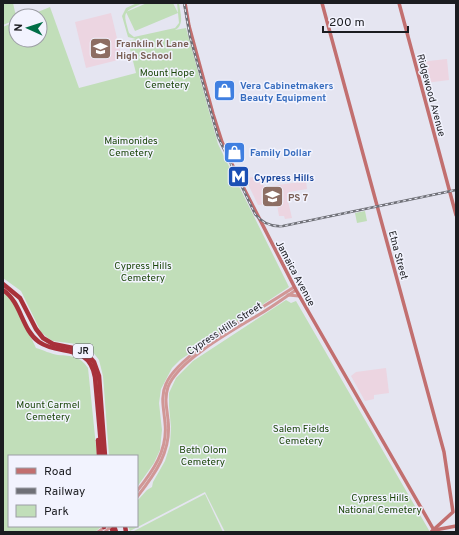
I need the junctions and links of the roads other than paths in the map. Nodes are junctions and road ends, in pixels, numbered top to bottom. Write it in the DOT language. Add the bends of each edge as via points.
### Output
graph roads {
  1 [pos="186,3"];
  2 [pos="322,3"];
  3 [pos="399,3"];
  4 [pos="456,215"];
  5 [pos="3,284"];
  6 [pos="295,289"];
  7 [pos="3,290"];
  8 [pos="288,295"];
  9 [pos="299,296"];
  10 [pos="98,414"];
  11 [pos="99,455"];
  12 [pos="102,455"];
  13 [pos="105,455"];
  14 [pos="138,490"];
  15 [pos="138,496"];
  16 [pos="456,526"];
  17 [pos="107,529"];
  18 [pos="433,531"];
  19 [pos="98,532"];
  1 -- 6 [label="main road, Jamaica Avenue" via="194,44 222,142"];
  2 -- 18 [label="main road, Etna Street" via="444,452 453,512"];
  3 -- 4 [label="main road, Ridgewood Avenue"];
  5 -- 13 [label="highway, JR" via="20,298 36,330 43,338 54,344 78,349 94,362 99,376"];
  6 -- 8 [label="street, Cypress Hills Street"];
  6 -- 9 [label="main road, Jamaica Avenue"];
  6 -- 14 [label="street, Cypress Hills Street" via="188,357 169,377 162,404 165,436 163,448 155,466"];
  7 -- 10 [label="highway, JR" via="16,301 37,340 52,348 78,353 89,362 94,373"];
  8 -- 9 [label="street"];
  8 -- 15 [label="street, Cypress Hills Street" via="190,359 173,376 168,386 165,404 169,433 166,450 158,467"];
  9 -- 18 [label="main road, Jamaica Avenue"];
  10 -- 11 [label="highway"];
  10 -- 12 [label="highway, JR"];
  16 -- 18 [label="main road"];
  17 -- 19 [label="street"];
}
